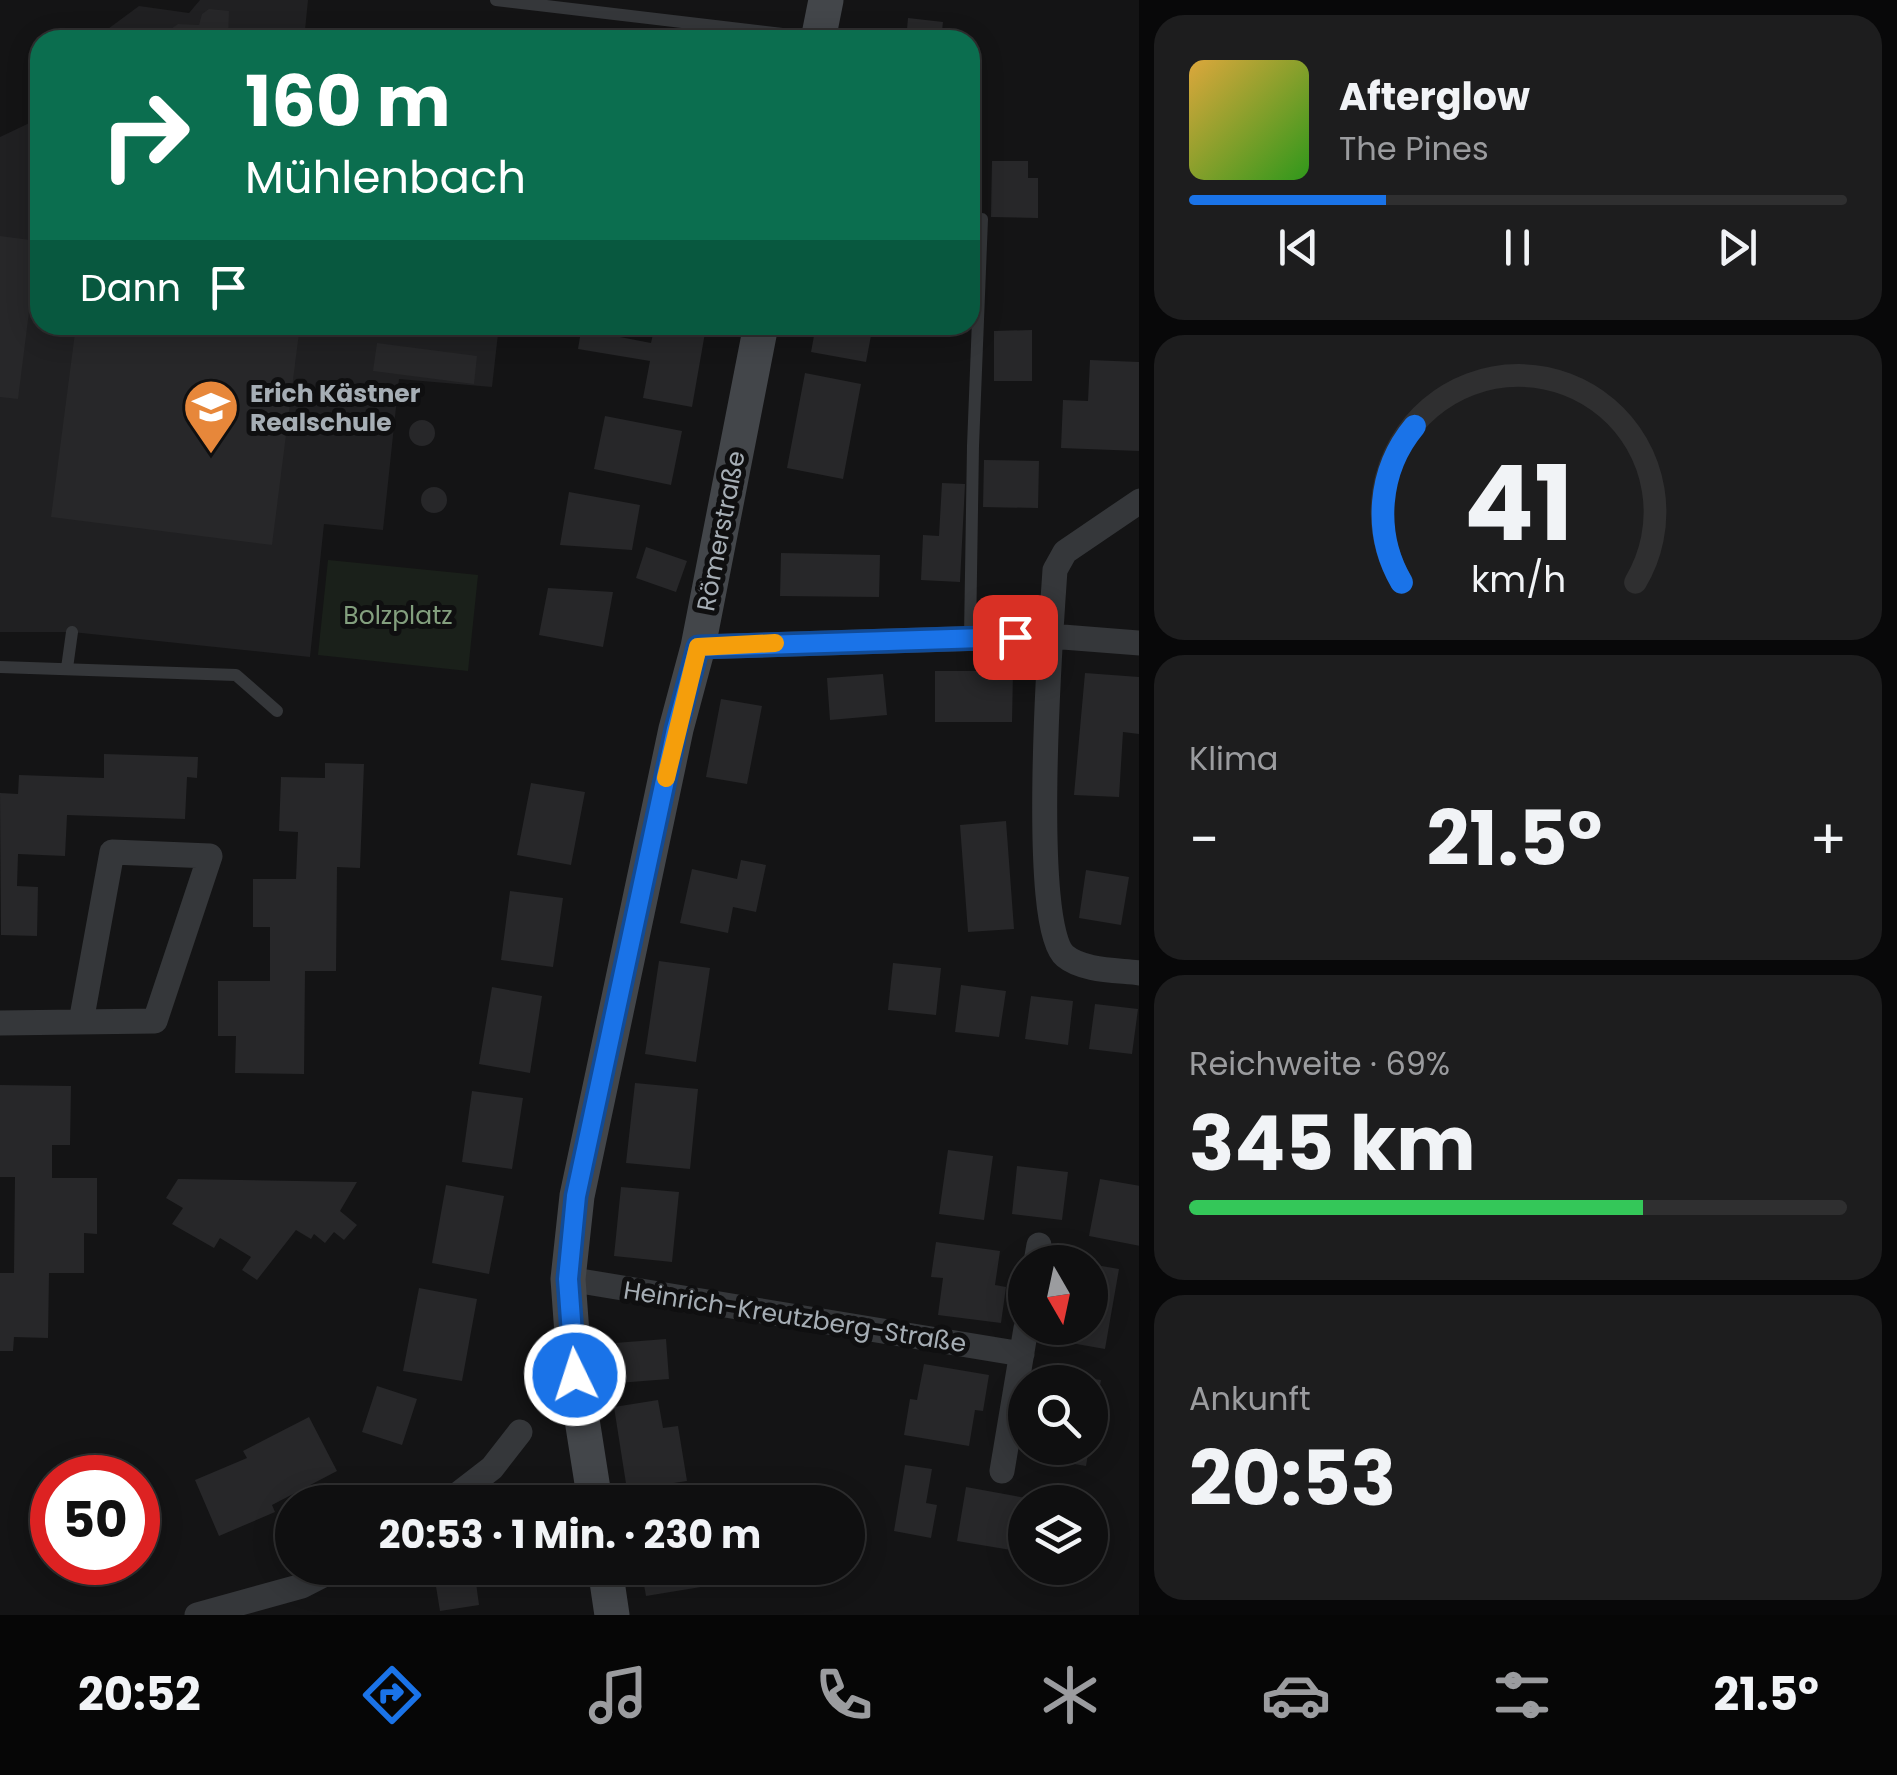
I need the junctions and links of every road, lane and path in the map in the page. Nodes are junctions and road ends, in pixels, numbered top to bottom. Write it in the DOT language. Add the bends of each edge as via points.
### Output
graph roads {
  1 [pos="496,0"];
  2 [pos="826,0"];
  3 [pos="744,30"];
  4 [pos="821,30"];
  5 [pos="982,219"];
  6 [pos="980,264"];
  7 [pos="759,335"];
  8 [pos="977,335"];
  9 [pos="1139,502"];
  10 [pos="72,632"];
  11 [pos="1050,636"];
  12 [pos="970,638"];
  13 [pos="1139,643"];
  14 [pos="698,647"];
  15 [pos="0,667"];
  16 [pos="67,668"];
  17 [pos="277,711"];
  18 [pos="1139,973"];
  19 [pos="82,1022"];
  20 [pos="0,1023"];
  21 [pos="568,1279"];
  22 [pos="1023,1345"];
  23 [pos="1022,1354"];
  24 [pos="520,1432"];
  25 [pos="1002,1471"];
  26 [pos="470,1485"];
  27 [pos="591,1485"];
  28 [pos="304,1585"];
  29 [pos="607,1585"];
  30 [pos="198,1615"];
  31 [pos="612,1615"];
  1 -- 3 [label="lane"];
  2 -- 4 [label="main road"];
  5 -- 6 [label="lane"];
  7 -- 14 [label="main road, Römerstraße"];
  8 -- 12 [label="lane"];
  9 -- 11 [label="street" via="1065,552 1054,570"];
  10 -- 16 [label="lane"];
  11 -- 12 [label="street"];
  11 -- 13 [label="street"];
  11 -- 18 [label="street" via="1044,866 1055,942 1066,957 1087,966"];
  12 -- 14 [label="street"];
  14 -- 21 [label="main road, Römerstraße" via="576,1196"];
  15 -- 16 [label="lane"];
  16 -- 17 [label="lane" via="236,675"];
  19 -- 19 [label="street" via="155,1022 210,856 112,852"];
  19 -- 20 [label="street"];
  21 -- 23 [label="street, Heinrich-Kreutzberg-Straße"];
  21 -- 27 [label="main road, Römerstraße"];
  22 -- 23 [label="street"];
  23 -- 25 [label="street"];
  24 -- 26 [label="street"];
  28 -- 30 [label="street"];
  29 -- 31 [label="main road"];
}
